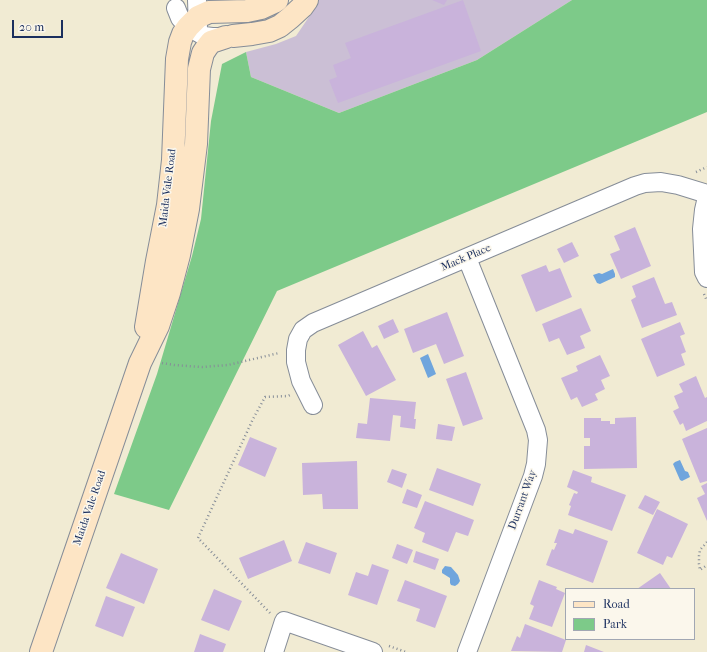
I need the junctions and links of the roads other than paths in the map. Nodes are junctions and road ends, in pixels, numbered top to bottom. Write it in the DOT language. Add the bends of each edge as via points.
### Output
graph roads {
  1 [pos="277,0"];
  2 [pos="307,0"];
  3 [pos="176,4"];
  4 [pos="197,16"];
  5 [pos="229,37"];
  6 [pos="177,53"];
  7 [pos="199,69"];
  8 [pos="707,195"];
  9 [pos="467,258"];
  10 [pos="707,278"];
  11 [pos="140,364"];
  12 [pos="314,405"];
  13 [pos="41,652"];
  14 [pos="274,652"];
  15 [pos="373,652"];
  16 [pos="467,652"];
  1 -- 4 [label="main road" via="261,8 247,11 209,12"];
  2 -- 5 [label="main road, Maida Vale Road" via="280,26 269,31"];
  3 -- 4 [label="street" via="180,18"];
  3 -- 6 [label="street"];
  4 -- 5 [label="street" via="212,37"];
  4 -- 6 [label="main road, Maida Vale Road" via="183,34"];
  4 -- 7 [label="street, Maida Vale Road"];
  5 -- 7 [label="main road, Maida Vale Road" via="211,42 203,53"];
  6 -- 11 [label="main road, Maida Vale Road" via="173,160 168,205"];
  7 -- 11 [label="main road, Maida Vale Road" via="196,144 179,256 158,326"];
  8 -- 9 [label="street, Mack Place" via="678,185 645,183"];
  8 -- 10 [label="street" via="702,229 704,272"];
  9 -- 12 [label="street, Mack Place" via="313,323 303,330 298,339 296,362 301,381"];
  9 -- 16 [label="street, Durrant Way" via="538,440 533,476"];
  11 -- 13 [label="main road, Maida Vale Road"];
  14 -- 15 [label="street" via="284,621"];
}
